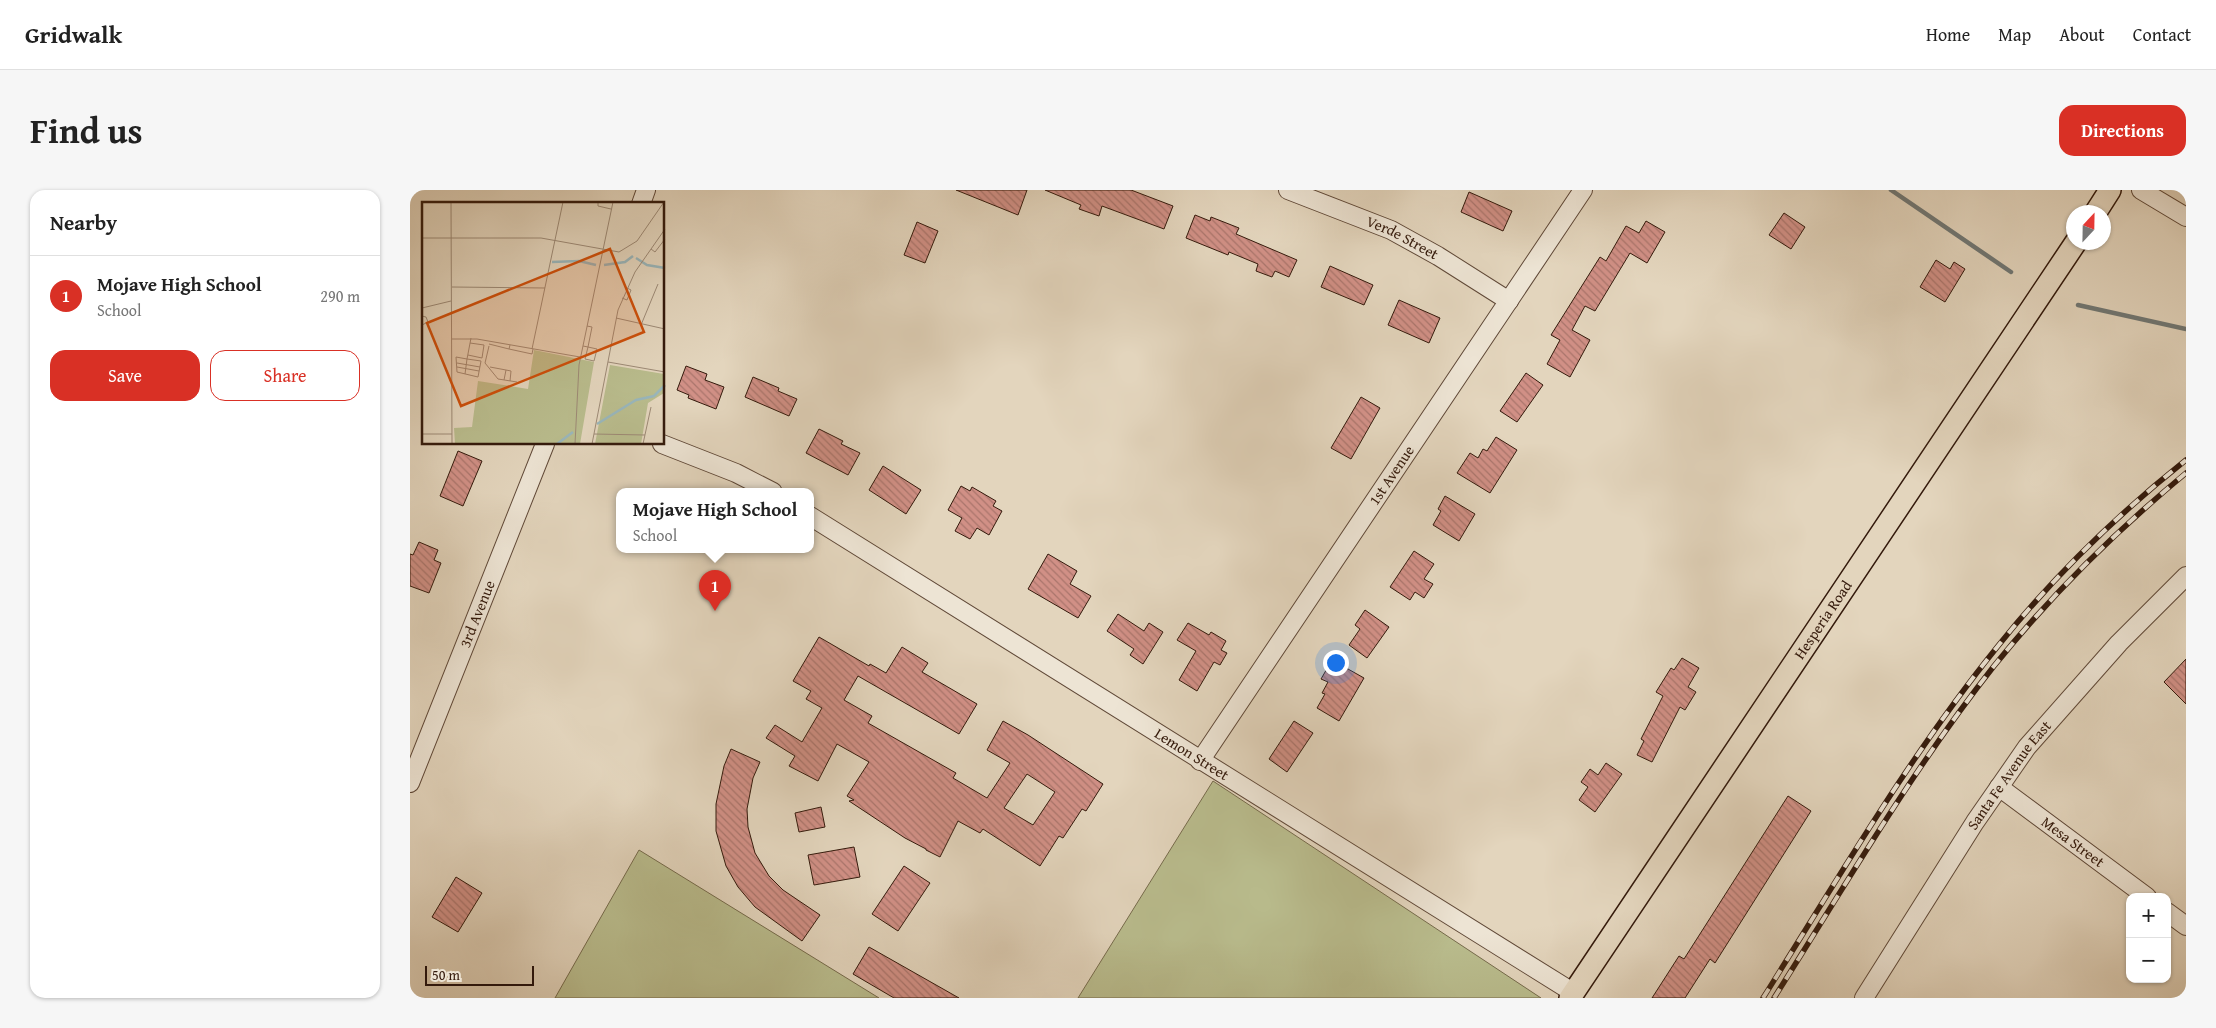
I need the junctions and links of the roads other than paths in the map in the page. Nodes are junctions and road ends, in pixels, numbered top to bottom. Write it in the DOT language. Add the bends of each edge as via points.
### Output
graph roads {
  1 [pos="646,190"];
  2 [pos="1288,190"];
  3 [pos="1583,190"];
  4 [pos="2110,190"];
  5 [pos="2141,190"];
  6 [pos="641,202"];
  7 [pos="2100,205"];
  8 [pos="2186,217"];
  9 [pos="2071,250"];
  10 [pos="1509,301"];
  11 [pos="545,445"];
  12 [pos="665,445"];
  13 [pos="765,488"];
  14 [pos="814,519"];
  15 [pos="2186,576"];
  16 [pos="1200,761"];
  17 [pos="410,783"];
  18 [pos="1999,787"];
  19 [pos="2142,893"];
  20 [pos="2171,915"];
  21 [pos="2186,926"];
  22 [pos="1572,995"];
  23 [pos="1864,998"];
  1 -- 6 [label="street"];
  2 -- 10 [label="street, Verde Street" via="1390,230"];
  3 -- 10 [label="street, 1st Avenue"];
  4 -- 7 [label="main road"];
  5 -- 8 [label="street"];
  9 -- 22 [label="main road, Hesperia Road"];
  10 -- 16 [label="street, 1st Avenue"];
  11 -- 17 [label="street, 3rd Avenue"];
  12 -- 13 [label="street"];
  14 -- 16 [label="street, Lemon Street"];
  15 -- 18 [label="street, Santa Fe Avenue East" via="2064,702"];
  16 -- 22 [label="street, Lemon Street"];
  18 -- 19 [label="street, Mesa Street"];
  18 -- 23 [label="street, Santa Fe Avenue East"];
  20 -- 21 [label="street"];
}
